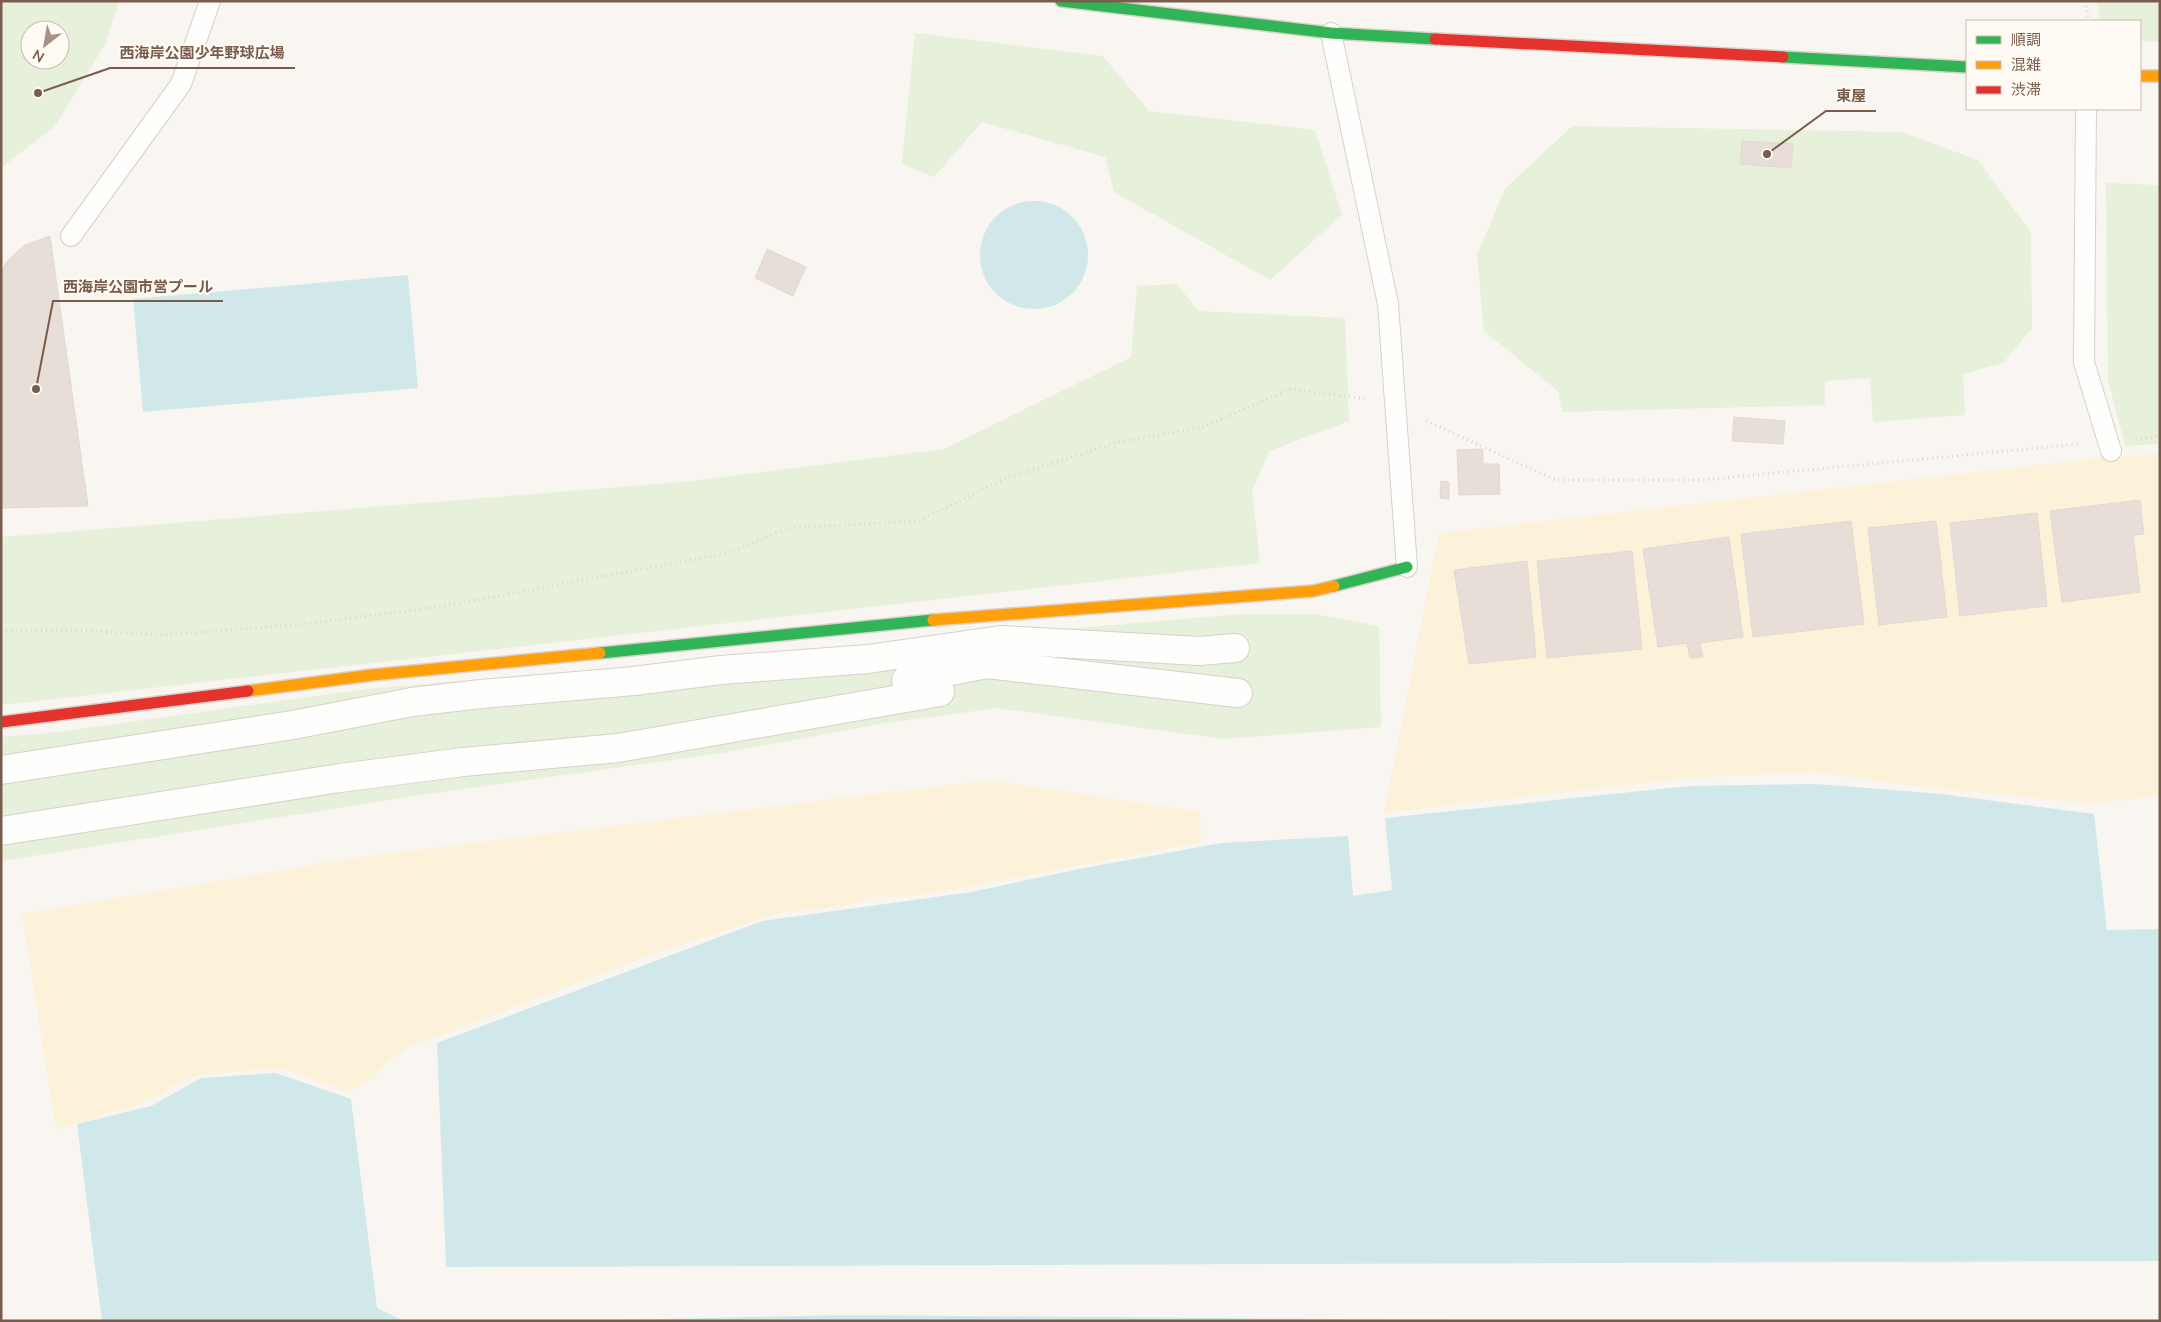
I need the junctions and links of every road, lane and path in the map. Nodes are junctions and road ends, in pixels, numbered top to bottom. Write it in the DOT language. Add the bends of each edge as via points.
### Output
graph roads {
  1 [pos="210,1"];
  2 [pos="1061,1"];
  3 [pos="2085,1"];
  4 [pos="2089,20"];
  5 [pos="1331,33"];
  6 [pos="1966,67"];
  7 [pos="2141,76"];
  8 [pos="2160,76"];
  9 [pos="2086,110"];
  10 [pos="71,236"];
  11 [pos="1373,400"];
  12 [pos="1417,417"];
  13 [pos="2160,436"];
  14 [pos="2130,439"];
  15 [pos="2090,443"];
  16 [pos="2111,451"];
  17 [pos="1407,567"];
  18 [pos="1,631"];
  19 [pos="1235,648"];
  20 [pos="940,692"];
  21 [pos="1238,693"];
  22 [pos="860,706"];
  23 [pos="1,722"];
  24 [pos="1,770"];
  25 [pos="1,831"];
  1 -- 10 [label="lane" via="181,84"];
  2 -- 5 [label="street"];
  3 -- 4 [label="path"];
  5 -- 6 [label="street"];
  5 -- 17 [label="lane" via="1388,304"];
  7 -- 8 [label="street"];
  9 -- 16 [label="lane" via="2084,362"];
  11 -- 18 [label="path" via="1291,390 1204,427 1118,442 1005,479 918,520 789,528 728,553 444,606 303,624 165,635 72,630"];
  12 -- 15 [label="path" via="1556,480 1702,480"];
  13 -- 14 [label="path"];
  17 -- 23 [label="street" via="1313,591 980,615 382,674"];
  19 -- 24 [label="street" via="1199,651 1001,640 868,659 721,670 412,702 293,725"];
  20 -- 22 [label="street"];
  21 -- 22 [label="street" via="987,664 857,690"];
  22 -- 25 [label="street" via="618,748 463,762 340,778"];
}
